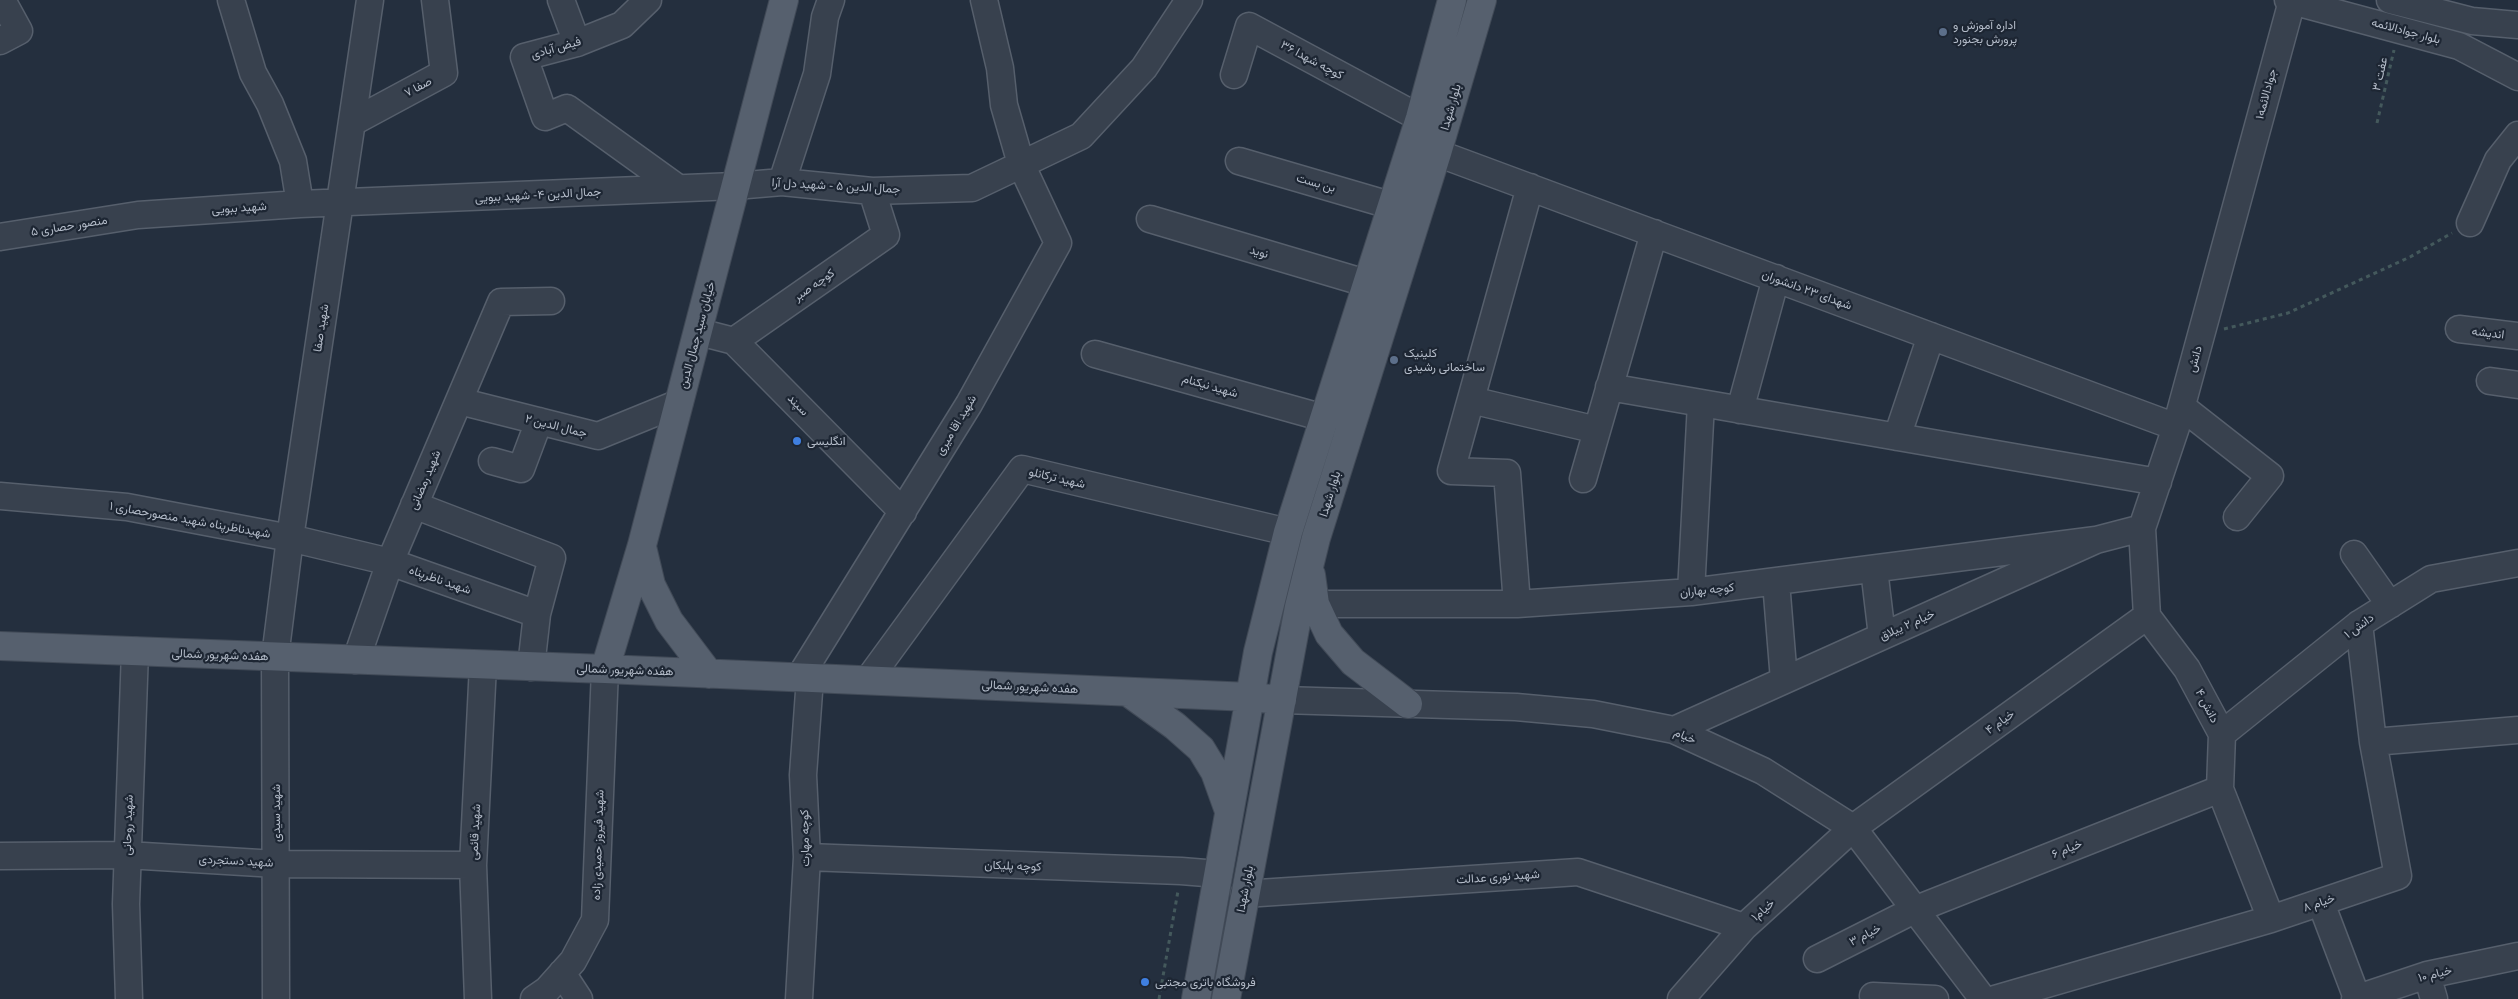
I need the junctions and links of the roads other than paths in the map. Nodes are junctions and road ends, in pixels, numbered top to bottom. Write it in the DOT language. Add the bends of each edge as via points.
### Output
graph roads {
  1 [pos="2,0"];
  2 [pos="231,0"];
  3 [pos="370,0"];
  4 [pos="435,0"];
  5 [pos="561,0"];
  6 [pos="648,0"];
  7 [pos="784,0"];
  8 [pos="831,0"];
  9 [pos="984,0"];
  10 [pos="1189,0"];
  11 [pos="1452,0"];
  12 [pos="1482,0"];
  13 [pos="2290,0"];
  14 [pos="2390,0"];
  15 [pos="2518,25"];
  16 [pos="0,41"];
  17 [pos="578,43"];
  18 [pos="1234,75"];
  19 [pos="2518,77"];
  20 [pos="1420,118"];
  21 [pos="353,122"];
  22 [pos="2518,135"];
  23 [pos="1437,153"];
  24 [pos="1239,161"];
  25 [pos="1022,164"];
  26 [pos="782,182"];
  27 [pos="735,186"];
  28 [pos="1530,187"];
  29 [pos="678,188"];
  30 [pos="2241,188"];
  31 [pos="872,191"];
  32 [pos="300,204"];
  33 [pos="340,204"];
  34 [pos="1393,206"];
  35 [pos="138,215"];
  36 [pos="1150,219"];
  37 [pos="2470,222"];
  38 [pos="1654,233"];
  39 [pos="0,237"];
  40 [pos="1776,278"];
  41 [pos="1368,284"];
  42 [pos="551,301"];
  43 [pos="2459,329"];
  44 [pos="699,332"];
  45 [pos="1931,336"];
  46 [pos="2518,336"];
  47 [pos="734,341"];
  48 [pos="1095,354"];
  49 [pos="2490,382"];
  50 [pos="2518,385"];
  51 [pos="1609,387"];
  52 [pos="1471,400"];
  53 [pos="459,401"];
  54 [pos="679,403"];
  55 [pos="1701,403"];
  56 [pos="1740,410"];
  57 [pos="2179,417"];
  58 [pos="1324,418"];
  59 [pos="539,421"];
  60 [pos="1597,430"];
  61 [pos="1897,437"];
  62 [pos="492,461"];
  63 [pos="1583,478"];
  64 [pos="2158,482"];
  65 [pos="0,496"];
  66 [pos="414,505"];
  67 [pos="903,512"];
  68 [pos="2237,517"];
  69 [pos="2142,528"];
  70 [pos="1288,532"];
  71 [pos="290,538"];
  72 [pos="2096,540"];
  73 [pos="642,545"];
  74 [pos="2354,554"];
  75 [pos="390,562"];
  76 [pos="2518,563"];
  77 [pos="1874,569"];
  78 [pos="1276,579"];
  79 [pos="1776,582"];
  80 [pos="1691,592"];
  81 [pos="1309,597"];
  82 [pos="1517,604"];
  83 [pos="2390,605"];
  84 [pos="537,614"];
  85 [pos="2147,616"];
  86 [pos="2359,624"];
  87 [pos="1882,636"];
  88 [pos="0,646"];
  89 [pos="134,651"];
  90 [pos="275,657"];
  91 [pos="356,660"];
  92 [pos="483,665"];
  93 [pos="531,667"];
  94 [pos="605,668"];
  95 [pos="709,674"];
  96 [pos="805,678"];
  97 [pos="868,680"];
  98 [pos="1784,680"];
  99 [pos="1128,692"];
  100 [pos="1250,696"];
  101 [pos="1282,700"];
  102 [pos="1408,704"];
  103 [pos="1674,730"];
  104 [pos="2518,730"];
  105 [pos="2222,734"];
  106 [pos="2373,742"];
  107 [pos="1235,779"];
  108 [pos="1266,786"];
  109 [pos="2220,789"];
  110 [pos="1229,813"];
  111 [pos="1853,828"];
  112 [pos="127,855"];
  113 [pos="0,856"];
  114 [pos="807,857"];
  115 [pos="276,864"];
  116 [pos="473,864"];
  117 [pos="1218,874"];
  118 [pos="1244,894"];
  119 [pos="2321,903"];
  120 [pos="1914,910"];
  121 [pos="2271,919"];
  122 [pos="1744,926"];
  123 [pos="2518,956"];
  124 [pos="1817,959"];
  125 [pos="562,973"];
  126 [pos="2430,987"];
  127 [pos="1873,996"];
  128 [pos="129,999"];
  129 [pos="276,999"];
  130 [pos="478,999"];
  131 [pos="534,999"];
  132 [pos="579,999"];
  133 [pos="799,999"];
  134 [pos="1196,999"];
  135 [pos="1226,999"];
  136 [pos="1681,999"];
  137 [pos="1935,999"];
  138 [pos="1983,999"];
  139 [pos="1995,999"];
  140 [pos="2356,999"];
  1 -- 16 [label="street" via="19,31"];
  2 -- 32 [label="street" via="253,73 270,104 293,161"];
  3 -- 21 [label="street, شهید صفا"];
  4 -- 21 [label="street, صفا ۷" via="444,73"];
  5 -- 17 [label="street"];
  6 -- 17 [label="street, فیض آبادی" via="622,25"];
  7 -- 27 [label="main road, خیابان سید جمال الدین"];
  8 -- 26 [label="street" via="825,17 816,74"];
  9 -- 25 [label="street" via="1000,68 1004,105"];
  10 -- 25 [label="street, جمال الدین ۵ - شهید دل آرا" via="1144,68 1080,136"];
  11 -- 20 [label="main road"];
  12 -- 23 [label="main road, بلوار شهدا"];
  13 -- 19 [label="street, بلوار جوادالائمه" via="2459,46"];
  13 -- 30 [label="street, جوادالائمه۱"];
  14 -- 15 [label="street, بلوار جوادالائمه" via="2472,21"];
  17 -- 29 [label="street, فیض آبادی" via="524,56 545,117 568,108"];
  18 -- 20 [label="street, کوچه شهدا ۳۶" via="1249,26"];
  20 -- 34 [label="main road"];
  21 -- 33 [label="street, شهید صفا"];
  22 -- 37 [label="street" via="2498,160"];
  23 -- 28 [label="street, شهدای ۲۳ دانشوران"];
  23 -- 81 [label="main road, بلوار شهدا" via="1310,564"];
  24 -- 34 [label="street, بن بست"];
  25 -- 31 [label="street, جمال الدین ۵ - شهید دل آرا" via="972,188"];
  25 -- 67 [label="street, شهید اقا میری" via="1058,243 969,404"];
  26 -- 27 [label="street, جمال الدین ۵ - شهید دل آرا"];
  26 -- 31 [label="street, جمال الدین ۵ - شهید دل آرا"];
  27 -- 29 [label="street, جمال الدین ۴- شهید ببویی"];
  27 -- 44 [label="main road, خیابان سید جمال الدین"];
  28 -- 38 [label="street, شهدای ۲۳ دانشوران"];
  28 -- 52 [label="street"];
  29 -- 33 [label="street, جمال الدین ۴- شهید ببویی"];
  30 -- 57 [label="street, دانش"];
  31 -- 47 [label="street, کوچه صبر" via="886,235"];
  32 -- 33 [label="street, شهید ببویی"];
  32 -- 35 [label="street, شهید ببویی"];
  33 -- 71 [label="street, شهید صفا"];
  34 -- 41 [label="main road"];
  35 -- 39 [label="street, منصور حصاری ۵"];
  36 -- 41 [label="street, نوید"];
  38 -- 40 [label="street, شهدای ۲۳ دانشوران"];
  38 -- 51 [label="street"];
  40 -- 45 [label="street, شهدای ۲۳ دانشوران"];
  40 -- 56 [label="street"];
  41 -- 58 [label="main road"];
  42 -- 53 [label="street, شهید رمضانی" via="501,302"];
  43 -- 46 [label="street, اندیشه"];
  44 -- 47 [label="street"];
  44 -- 54 [label="main road, خیابان سید جمال الدین"];
  45 -- 57 [label="street, شهدای ۲۳ دانشوران"];
  45 -- 61 [label="street"];
  47 -- 67 [label="street, سپند"];
  48 -- 58 [label="street, شهید نیکنام"];
  49 -- 50 [label="street"];
  51 -- 55 [label="street"];
  51 -- 60 [label="street"];
  52 -- 60 [label="street"];
  52 -- 82 [label="street" via="1451,471 1507,473"];
  53 -- 59 [label="street, جمال الدین ۲"];
  53 -- 66 [label="street, شهید رمضانی"];
  54 -- 59 [label="street, جمال الدین ۲" via="598,436"];
  54 -- 73 [label="main road, خیابان سید جمال الدین"];
  55 -- 56 [label="street"];
  55 -- 80 [label="street"];
  56 -- 61 [label="street"];
  57 -- 64 [label="street, دانش"];
  57 -- 68 [label="street, شهدای ۲۳ دانشوران" via="2270,476"];
  58 -- 70 [label="main road"];
  59 -- 62 [label="street" via="522,470"];
  60 -- 63 [label="street"];
  61 -- 64 [label="street"];
  64 -- 69 [label="street, دانش"];
  65 -- 71 [label="street, شهیدناظرپناه شهید منصورحصاری ۱" via="127,508"];
  66 -- 75 [label="street, شهید رمضانی"];
  66 -- 84 [label="street" via="552,558"];
  67 -- 96 [label="street, شهید اقا میری"];
  69 -- 72 [label="street, خیام ۲ ییلاق"];
  69 -- 85 [label="street"];
  70 -- 78 [label="main road"];
  70 -- 97 [label="street, شهید ترکانلو" via="1022,469"];
  71 -- 75 [label="street, شهید ناظرپناه"];
  71 -- 90 [label="street, شهید صفا"];
  72 -- 77 [label="street, کوچه بهاران"];
  72 -- 87 [label="street, خیام ۲ ییلاق"];
  73 -- 94 [label="main road, خیابان سید جمال الدین"];
  73 -- 95 [label="main road" via="651,585 669,621"];
  74 -- 83 [label="street"];
  75 -- 84 [label="street, شهید ناظرپناه"];
  75 -- 91 [label="street, شهید رمضانی"];
  76 -- 83 [label="street, دانش ۱" via="2431,579"];
  77 -- 79 [label="street, کوچه بهاران"];
  77 -- 87 [label="street"];
  78 -- 81 [label="main road" via="1287,591"];
  78 -- 100 [label="main road"];
  79 -- 80 [label="street, کوچه بهاران"];
  79 -- 98 [label="street"];
  80 -- 82 [label="street, کوچه بهاران"];
  81 -- 82 [label="street, کوچه بهاران"];
  81 -- 101 [label="main road, بلوار شهدا"];
  81 -- 102 [label="main road" via="1329,634 1352,662"];
  83 -- 86 [label="street, دانش ۱"];
  84 -- 93 [label="street"];
  85 -- 105 [label="street, دانش ۴" via="2187,669"];
  85 -- 111 [label="street, خیام ۴"];
  86 -- 105 [label="street, دانش ۱"];
  86 -- 106 [label="street, خیام ۸"];
  87 -- 98 [label="street, خیام ۲ ییلاق"];
  88 -- 89 [label="main road, هفده شهریور شمالی"];
  89 -- 90 [label="main road, هفده شهریور شمالی"];
  89 -- 112 [label="street, شهید روحانی"];
  90 -- 91 [label="main road, هفده شهریور شمالی"];
  90 -- 115 [label="street, شهید سیدی"];
  91 -- 92 [label="main road, هفده شهریور شمالی"];
  92 -- 93 [label="main road, هفده شهریور شمالی"];
  92 -- 116 [label="street, شهید قائمی"];
  93 -- 94 [label="main road, هفده شهریور شمالی"];
  94 -- 95 [label="main road, هفده شهریور شمالی"];
  94 -- 125 [label="street, شهید فیروز حمیدی زاده" via="596,920 573,961"];
  95 -- 96 [label="main road, هفده شهریور شمالی"];
  96 -- 97 [label="main road, هفده شهریور شمالی"];
  96 -- 114 [label="street, کوچه مهارت" via="803,774"];
  97 -- 99 [label="main road, هفده شهریور شمالی"];
  98 -- 103 [label="street, خیام ۲ ییلاق"];
  99 -- 100 [label="main road, هفده شهریور شمالی"];
  99 -- 110 [label="main road" via="1201,749 1215,772"];
  100 -- 101 [label="main road, هفده شهریور شمالی"];
  100 -- 107 [label="main road"];
  101 -- 102 [label="street, خیام"];
  101 -- 108 [label="main road, بلوار شهدا"];
  102 -- 103 [label="street, خیام" via="1516,707 1593,714"];
  103 -- 111 [label="street, خیام" via="1763,770"];
  104 -- 106 [label="street"];
  105 -- 109 [label="street, دانش ۴"];
  106 -- 119 [label="street, خیام ۸" via="2398,876"];
  107 -- 108 [label="main road" via="1254,776"];
  107 -- 110 [label="main road"];
  108 -- 118 [label="main road, بلوار شهدا"];
  109 -- 120 [label="street, خیام ۶"];
  109 -- 121 [label="street, دانش ۴"];
  110 -- 117 [label="main road"];
  111 -- 120 [label="street, خیام"];
  111 -- 122 [label="street, خیام۱"];
  112 -- 113 [label="street, شهید دستجردی"];
  112 -- 115 [label="street, شهید دستجردی"];
  112 -- 128 [label="street, شهید روحانی"];
  114 -- 117 [label="street, کوچه پلیکان"];
  114 -- 133 [label="street, کوچه مهارت"];
  115 -- 116 [label="street, شهید دستجردی"];
  115 -- 129 [label="street, شهید سیدی"];
  116 -- 130 [label="street, شهید قائمی"];
  117 -- 134 [label="main road"];
  118 -- 122 [label="street, شهید نوری عدالت" via="1578,872"];
  118 -- 135 [label="main road, بلوار شهدا"];
  119 -- 121 [label="street, خیام ۸"];
  119 -- 140 [label="street"];
  120 -- 124 [label="street, خیام ۳"];
  120 -- 138 [label="street, خیام"];
  121 -- 139 [label="street, خیام ۸"];
  122 -- 136 [label="street, خیام۱"];
  123 -- 126 [label="street, خیام ۱۰"];
  125 -- 131 [label="street, شهید فیروز حمیدی زاده"];
  125 -- 132 [label="street"];
  126 -- 140 [label="street, خیام ۱۰"];
  127 -- 137 [label="street"];
}
